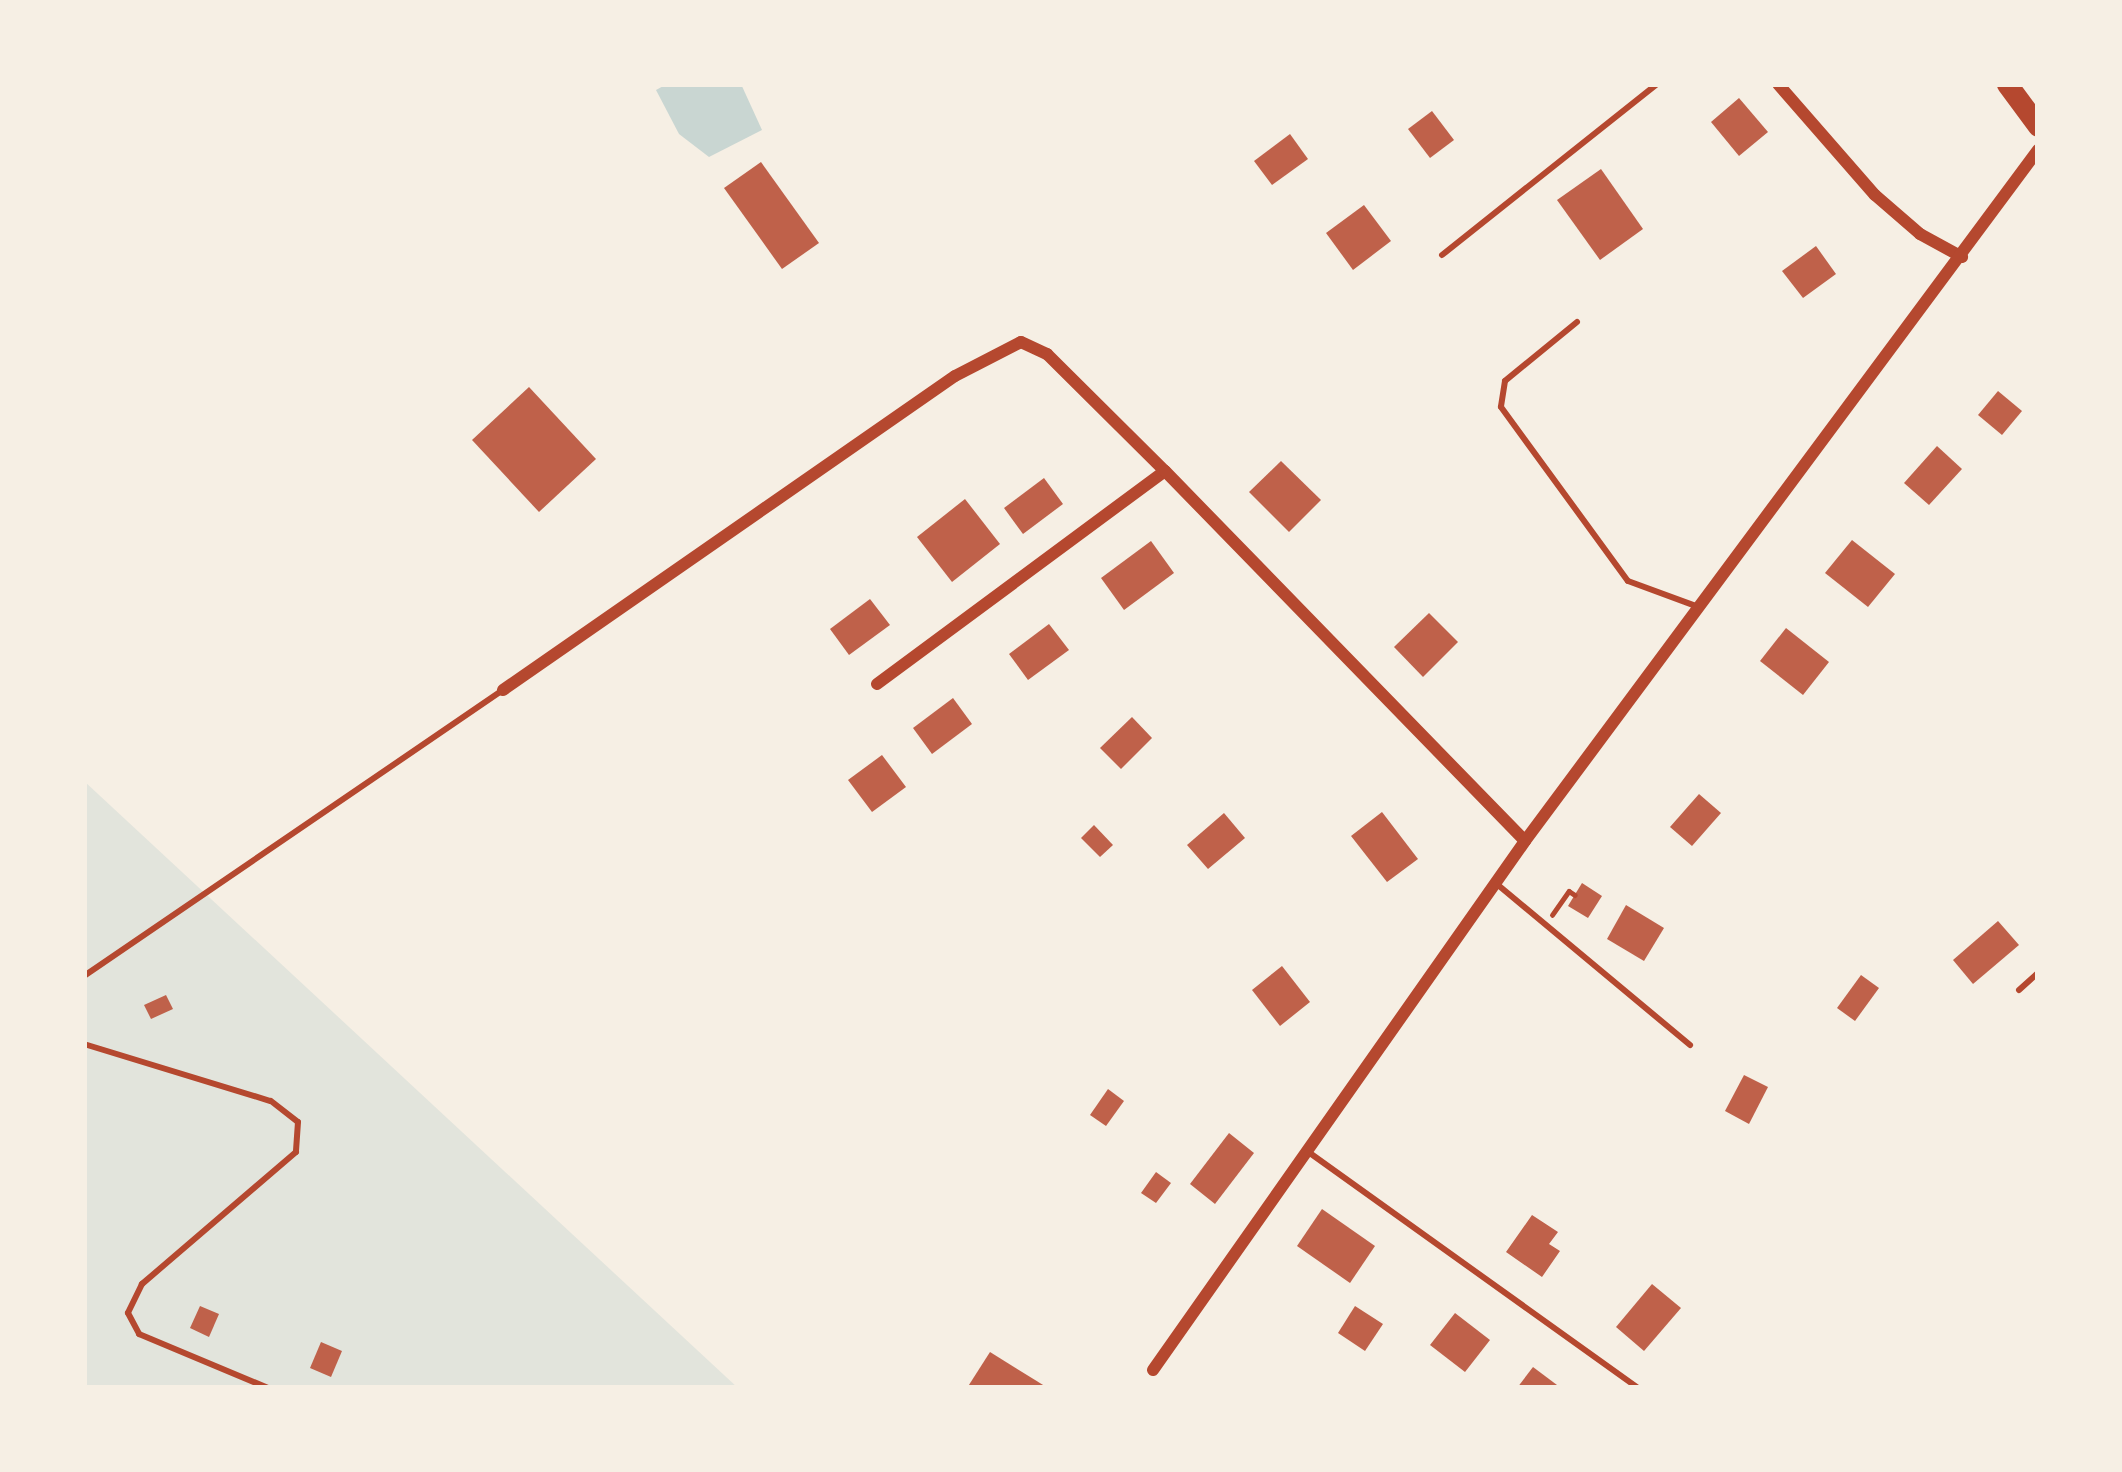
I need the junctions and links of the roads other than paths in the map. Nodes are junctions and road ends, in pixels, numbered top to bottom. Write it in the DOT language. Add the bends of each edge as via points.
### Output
graph roads {
  1 [pos="1657,84"];
  2 [pos="1778,84"];
  3 [pos="2006,84"];
  4 [pos="2038,126"];
  5 [pos="2038,150"];
  6 [pos="1442,255"];
  7 [pos="1962,256"];
  8 [pos="1577,322"];
  9 [pos="1165,471"];
  10 [pos="1699,607"];
  11 [pos="877,684"];
  12 [pos="503,690"];
  13 [pos="1525,842"];
  14 [pos="1495,883"];
  15 [pos="2038,973"];
  16 [pos="84,976"];
  17 [pos="2019,990"];
  18 [pos="84,1044"];
  19 [pos="1690,1045"];
  20 [pos="1307,1151"];
  21 [pos="1153,1370"];
  22 [pos="268,1388"];
  23 [pos="1638,1388"];
  1 -- 6 [label="lane"];
  2 -- 7 [label="street" via="1875,195 1920,235"];
  3 -- 4 [label="highway"];
  5 -- 7 [label="street"];
  7 -- 10 [label="street"];
  8 -- 10 [label="lane" via="1505,381 1501,406 1628,581"];
  9 -- 11 [label="street"];
  9 -- 12 [label="street" via="1047,354 1021,342 996,350"];
  9 -- 13 [label="street"];
  10 -- 13 [label="street"];
  12 -- 16 [label="lane"];
  13 -- 14 [label="street"];
  14 -- 19 [label="lane"];
  14 -- 20 [label="street"];
  15 -- 17 [label="lane"];
  18 -- 22 [label="lane" via="271,1101 298,1122 296,1152 142,1284 128,1313 139,1334"];
  20 -- 21 [label="street"];
  20 -- 23 [label="lane"];
}
